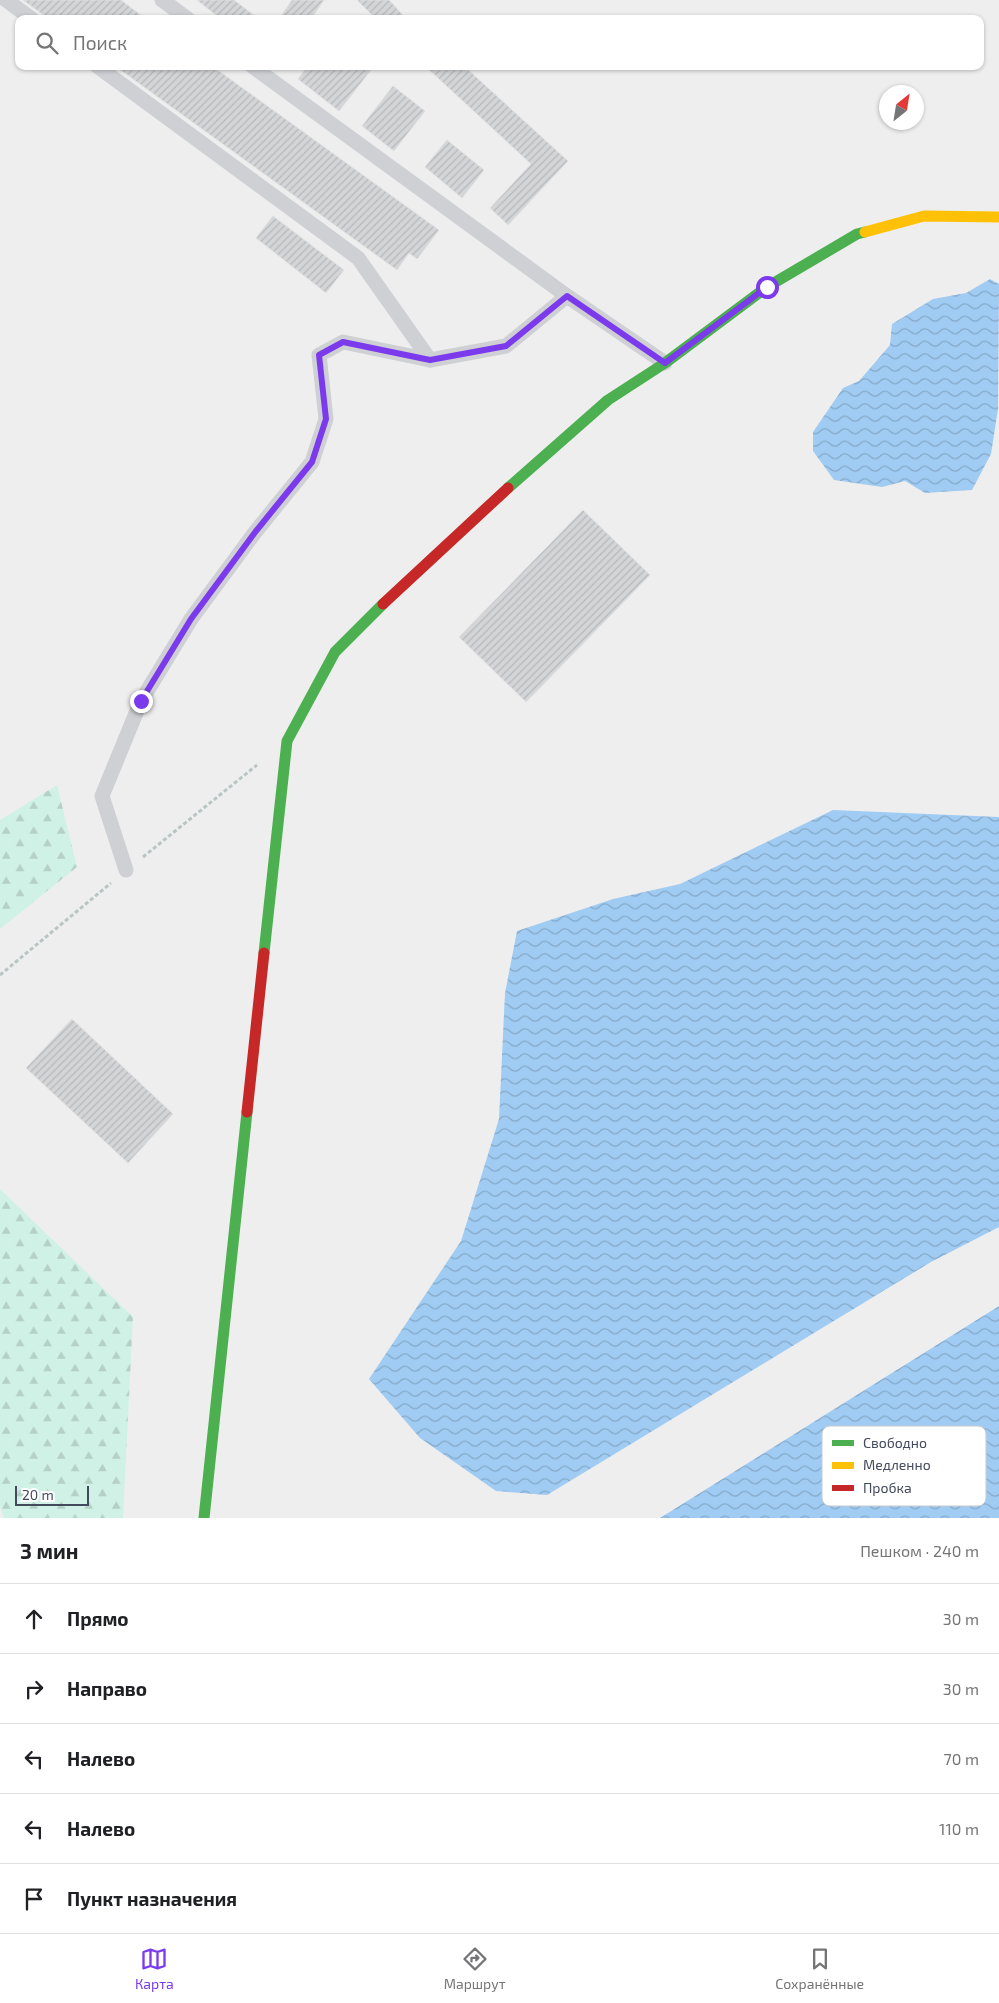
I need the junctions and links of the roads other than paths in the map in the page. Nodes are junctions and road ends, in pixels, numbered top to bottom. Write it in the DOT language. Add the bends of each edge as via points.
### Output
graph roads {
  1 [pos="6,0"];
  2 [pos="162,0"];
  3 [pos="27,15"];
  4 [pos="183,15"];
  5 [pos="102,70"];
  6 [pos="257,70"];
  7 [pos="999,217"];
  8 [pos="567,296"];
  9 [pos="430,360"];
  10 [pos="665,363"];
  11 [pos="126,870"];
  12 [pos="204,1518"];
  1 -- 3 [label="lane"];
  2 -- 4 [label="lane"];
  5 -- 9 [label="lane" via="358,258"];
  6 -- 8 [label="lane"];
  7 -- 10 [label="street" via="924,216 857,234 767,287"];
  8 -- 9 [label="lane" via="506,346"];
  8 -- 10 [label="lane"];
  9 -- 11 [label="lane" via="343,342 319,355 326,419 312,462 256,531 186,627 141,701 102,796"];
  10 -- 12 [label="street" via="608,400 388,598 335,652 287,741"];
}
